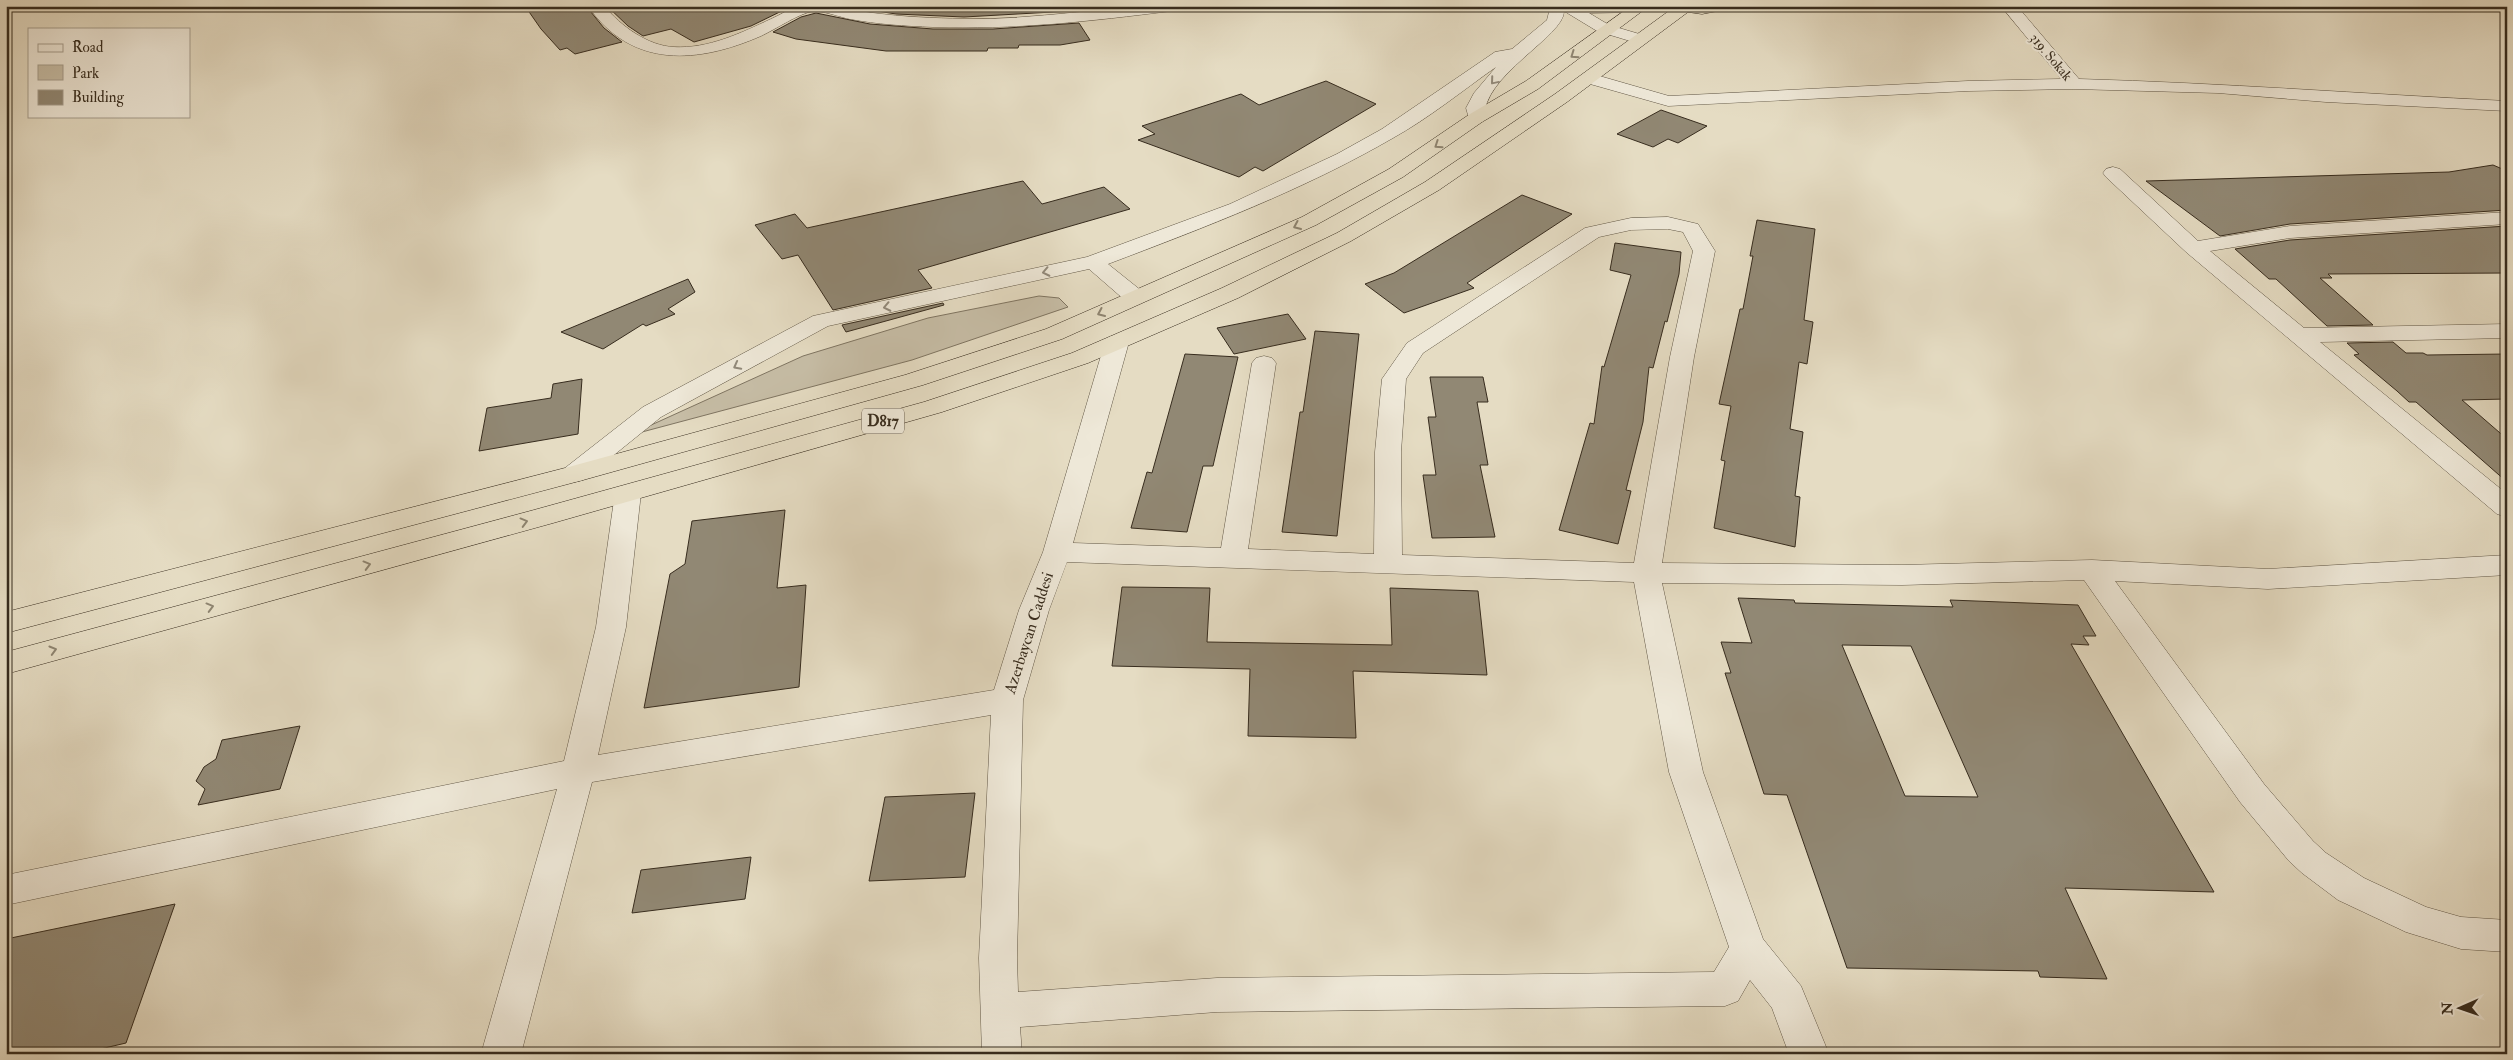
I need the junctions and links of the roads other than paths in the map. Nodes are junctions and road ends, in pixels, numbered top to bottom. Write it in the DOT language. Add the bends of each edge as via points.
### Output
graph roads {
  1 [pos="596,6"];
  2 [pos="812,6"];
  3 [pos="1171,6"];
  4 [pos="1553,6"];
  5 [pos="1569,6"];
  6 [pos="1724,6"];
  7 [pos="2009,6"];
  8 [pos="1641,7"];
  9 [pos="1683,7"];
  10 [pos="1547,28"];
  11 [pos="1606,29"];
  12 [pos="1640,40"];
  13 [pos="1518,53"];
  14 [pos="1589,78"];
  15 [pos="2074,84"];
  16 [pos="2507,106"];
  17 [pos="1476,118"];
  18 [pos="2113,173"];
  19 [pos="2507,218"];
  20 [pos="2193,248"];
  21 [pos="1093,262"];
  22 [pos="1134,297"];
  23 [pos="2507,331"];
  24 [pos="2300,335"];
  25 [pos="1117,342"];
  26 [pos="1264,363"];
  27 [pos="574,474"];
  28 [pos="628,493"];
  29 [pos="2507,508"];
  30 [pos="1057,552"];
  31 [pos="1233,558"];
  32 [pos="1388,564"];
  33 [pos="2507,565"];
  34 [pos="2092,570"];
  35 [pos="1646,573"];
  36 [pos="6,623"];
  37 [pos="6,663"];
  38 [pos="1007,700"];
  39 [pos="578,770"];
  40 [pos="6,890"];
  41 [pos="2507,936"];
  42 [pos="1748,948"];
  43 [pos="1000,1011"];
  44 [pos="501,1054"];
  45 [pos="1002,1054"];
  46 [pos="1809,1054"];
  1 -- 2 [label="street" via="613,25 646,46 664,51 684,51 720,46"];
  2 -- 3 [label="street" via="841,14 967,25 1068,20"];
  4 -- 10 [label="street" via="1556,17"];
  5 -- 8 [label="street" via="1599,9"];
  5 -- 11 [label="street"];
  6 -- 9 [label="highway"];
  7 -- 15 [label="street, 319. Sokak"];
  8 -- 11 [label="highway, D817"];
  9 -- 12 [label="highway, D817"];
  10 -- 11 [label="street"];
  10 -- 13 [label="street"];
  11 -- 12 [label="street"];
  11 -- 17 [label="highway, D817, one-way" via="1532,84"];
  12 -- 14 [label="highway, D817"];
  13 -- 17 [label="street, one-way" via="1480,97 1475,108"];
  13 -- 21 [label="street" via="1501,56 1388,132 1319,170 1237,208"];
  14 -- 15 [label="street" via="1668,101"];
  14 -- 25 [label="highway, D817" via="1432,186 1344,237 1230,293"];
  15 -- 16 [label="street" via="2209,88"];
  17 -- 22 [label="highway, D817, one-way" via="1396,173 1309,221"];
  18 -- 20 [label="street"];
  19 -- 20 [label="street" via="2290,232"];
  20 -- 24 [label="street"];
  21 -- 22 [label="street"];
  21 -- 27 [label="street, one-way" via="821,321 652,412"];
  22 -- 27 [label="highway, D817, one-way" via="1054,334 914,380"];
  23 -- 24 [label="street"];
  24 -- 29 [label="street"];
  25 -- 28 [label="highway, D817" via="1080,358 933,407"];
  25 -- 30 [label="street, Azerbaycan Caddesi"];
  26 -- 31 [label="street"];
  27 -- 36 [label="highway, D817"];
  37 -- 28 [label="highway, D817, one-way"];
  28 -- 39 [label="street" via="611,627"];
  30 -- 31 [label="street"];
  30 -- 38 [label="street, Azerbaycan Caddesi" via="1034,610"];
  31 -- 32 [label="street"];
  32 -- 35 [label="street"];
  32 -- 35 [label="street" via="1388,452 1394,379 1415,348 1592,232 1631,224 1668,223 1691,228 1704,251 1682,358"];
  33 -- 34 [label="street" via="2268,579"];
  34 -- 35 [label="street" via="1902,575"];
  34 -- 41 [label="street" via="2252,794 2307,857 2351,889 2419,921 2461,933"];
  35 -- 42 [label="street" via="1686,772"];
  38 -- 39 [label="street"];
  38 -- 43 [label="street, Azerbaycan Caddesi" via="998,958"];
  39 -- 40 [label="street"];
  39 -- 44 [label="street"];
  42 -- 43 [label="street" via="1725,989 1217,995"];
  42 -- 46 [label="street" via="1787,998"];
  43 -- 45 [label="street, Azerbaycan Caddesi"];
}
